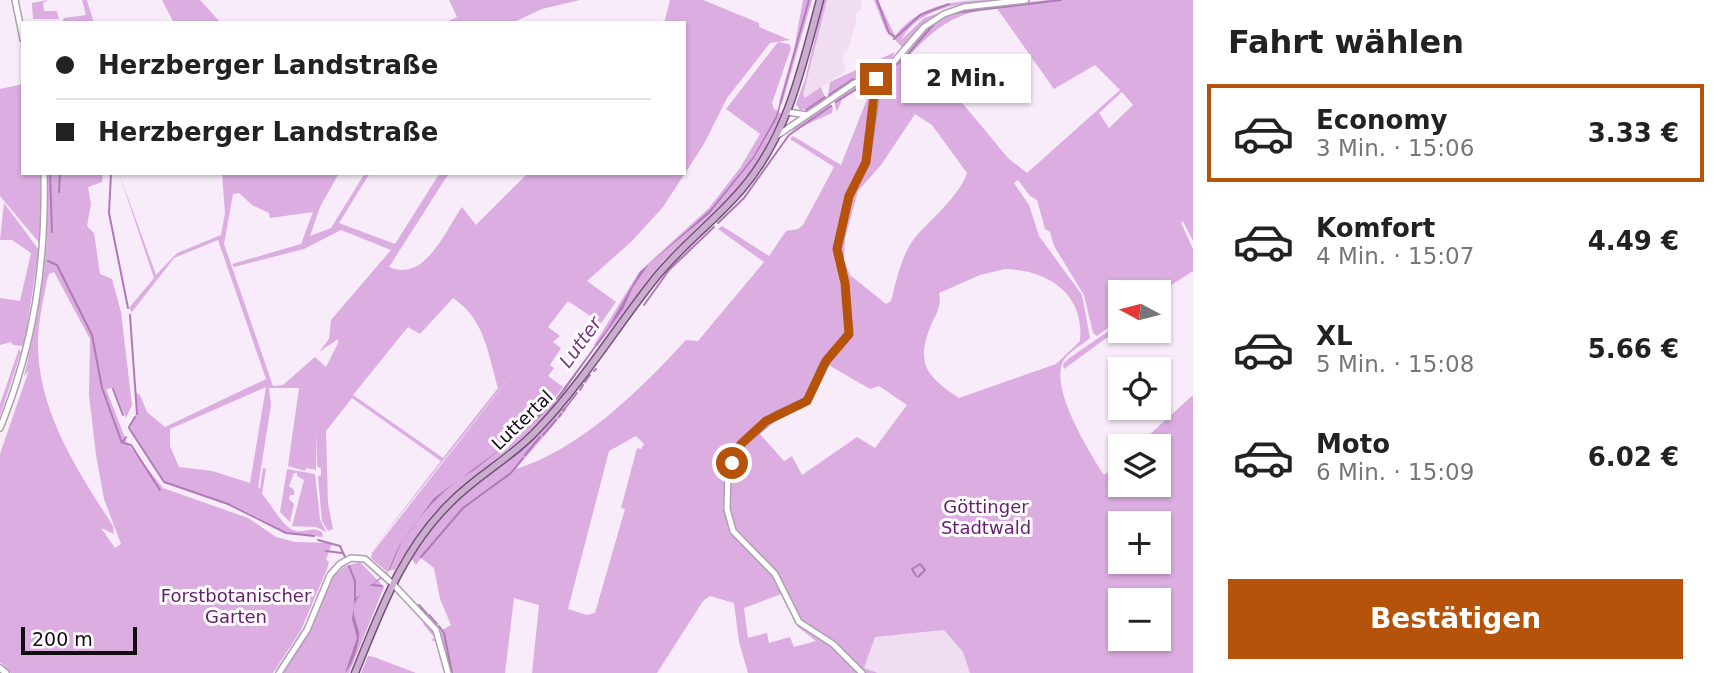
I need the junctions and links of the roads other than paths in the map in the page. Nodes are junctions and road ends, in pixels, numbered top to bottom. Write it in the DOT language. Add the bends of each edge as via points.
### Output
graph roads {
  1 [pos="15,0"];
  2 [pos="820,0"];
  3 [pos="1026,0"];
  4 [pos="21,29"];
  5 [pos="873,74"];
  6 [pos="788,112"];
  7 [pos="805,116"];
  8 [pos="778,135"];
  9 [pos="44,175"];
  10 [pos="0,428"];
  11 [pos="389,580"];
  12 [pos="279,673"];
  13 [pos="355,673"];
  14 [pos="448,673"];
  15 [pos="862,673"];
  1 -- 4 [label="street"];
  2 -- 6 [label="main road, Luttertal"];
  3 -- 5 [label="street" via="944,13 924,27 902,55"];
  5 -- 7 [label="street"];
  5 -- 15 [label="street" via="877,85 866,162 849,196 837,249 849,334 826,361 807,401 776,415 741,444 728,472 726,492 733,531 775,574 794,616 833,644"];
  6 -- 7 [label="street"];
  6 -- 8 [label="main road, Luttertal"];
  7 -- 8 [label="street"];
  8 -- 11 [label="main road, Luttertal" via="751,179 667,263 552,415 444,509"];
  9 -- 10 [label="street" via="45,243 31,331"];
  11 -- 12 [label="street" via="358,558 334,569 307,630"];
  11 -- 13 [label="main road, Luttertal"];
  11 -- 14 [label="street" via="434,627"];
}
